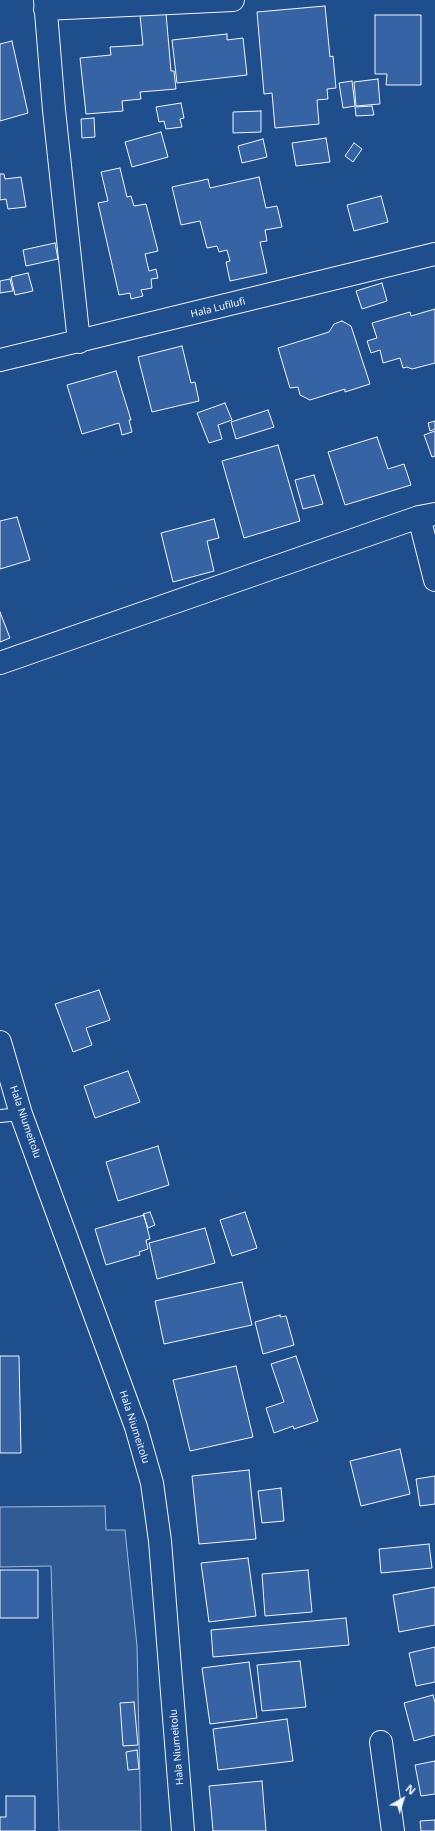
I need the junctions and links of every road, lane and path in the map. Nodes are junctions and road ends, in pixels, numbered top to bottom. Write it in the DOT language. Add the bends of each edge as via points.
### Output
graph roads {
  1 [pos="233,0"];
  2 [pos="45,4"];
  3 [pos="435,254"];
  4 [pos="79,342"];
  5 [pos="0,360"];
  6 [pos="427,516"];
  7 [pos="435,580"];
  8 [pos="0,663"];
  9 [pos="0,1042"];
  10 [pos="10,1115"];
  11 [pos="381,1742"];
  12 [pos="183,1831"];
  13 [pos="393,1831"];
  1 -- 2 [label="street"];
  2 -- 4 [label="street"];
  3 -- 4 [label="street, Hala Lufilufi"];
  4 -- 5 [label="street, Hala Lufilufi"];
  6 -- 7 [label="street"];
  6 -- 8 [label="street"];
  9 -- 10 [label="street, Hala Niumeitolu"];
  10 -- 12 [label="street, Hala Niumeitolu" via="136,1427 152,1483 160,1541"];
  11 -- 13 [label="street"];
}
